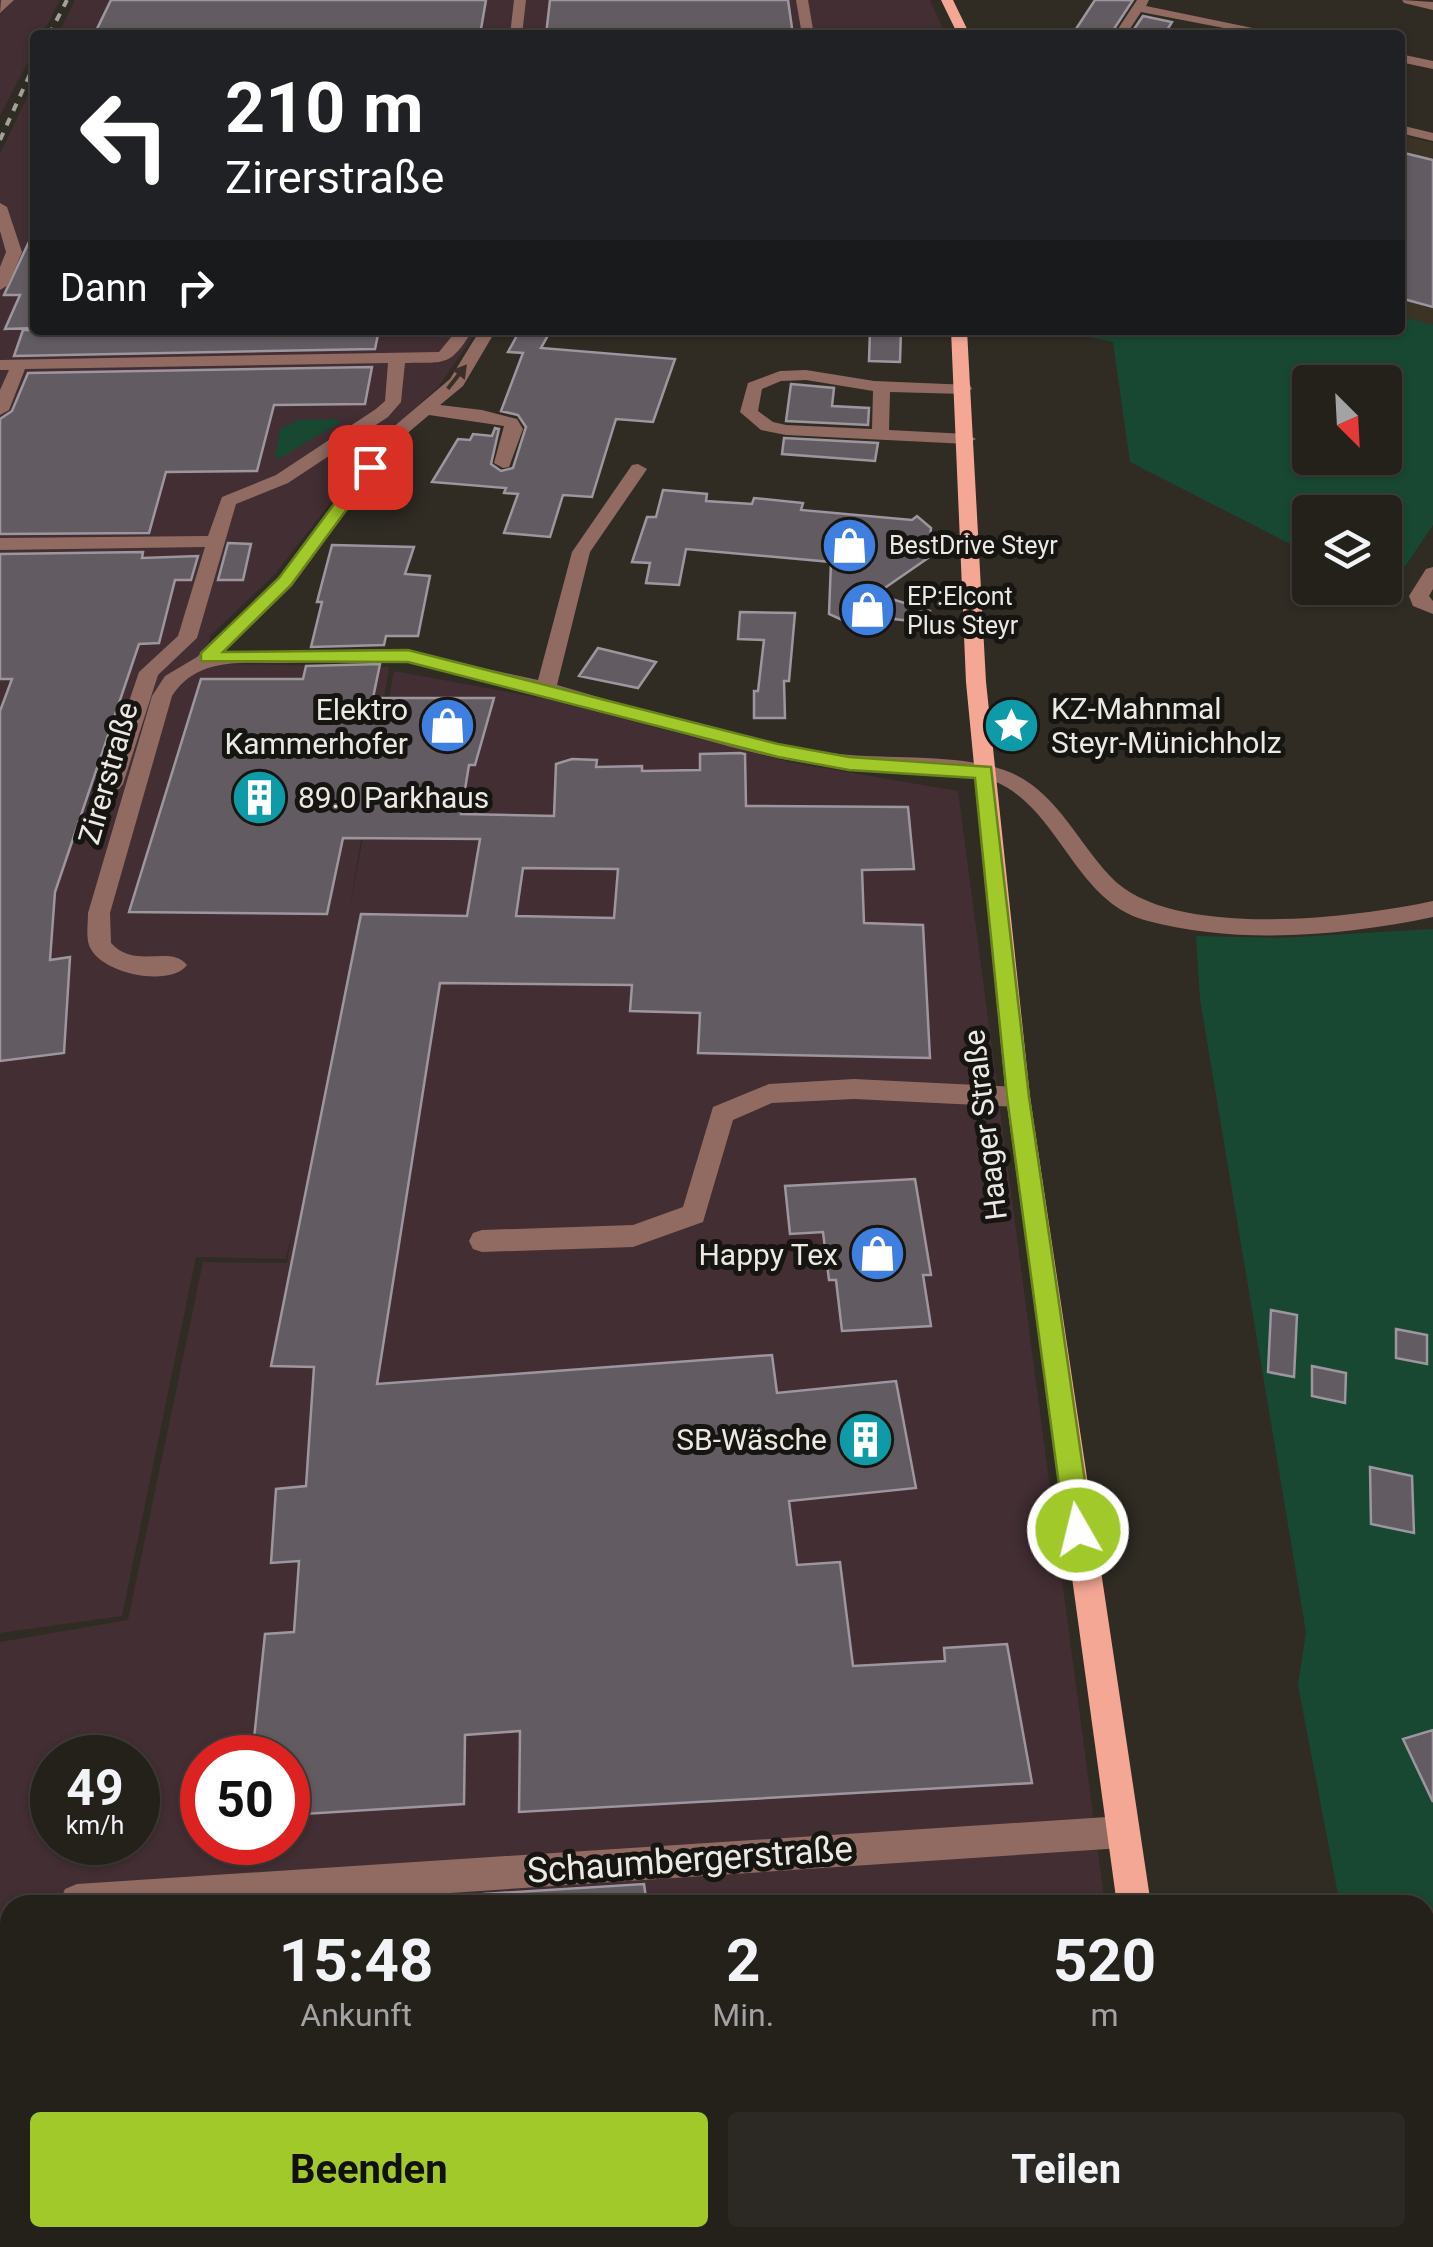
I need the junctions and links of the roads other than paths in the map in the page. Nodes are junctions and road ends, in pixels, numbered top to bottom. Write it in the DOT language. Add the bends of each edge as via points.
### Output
graph roads {
  1 [pos="8,0"];
  2 [pos="520,0"];
  3 [pos="802,0"];
  4 [pos="947,0"];
  5 [pos="1408,0"];
  6 [pos="1140,4"];
  7 [pos="1433,6"];
  8 [pos="0,10"];
  9 [pos="517,30"];
  10 [pos="807,30"];
  11 [pos="962,30"];
  12 [pos="1123,30"];
  13 [pos="1257,30"];
  14 [pos="1405,59"];
  15 [pos="1433,65"];
  16 [pos="1405,129"];
  17 [pos="1433,136"];
  18 [pos="0,208"];
  19 [pos="0,286"];
  20 [pos="461,335"];
  21 [pos="485,335"];
  22 [pos="959,335"];
  23 [pos="397,359"];
  24 [pos="0,365"];
  25 [pos="19,365"];
  26 [pos="882,386"];
  27 [pos="964,389"];
  28 [pos="0,410"];
  29 [pos="424,410"];
  30 [pos="880,435"];
  31 [pos="967,439"];
  32 [pos="503,464"];
  33 [pos="638,469"];
  34 [pos="214,542"];
  35 [pos="0,544"];
  36 [pos="1433,572"];
  37 [pos="1426,605"];
  38 [pos="207,657"];
  39 [pos="546,688"];
  40 [pos="984,772"];
  41 [pos="112,784"];
  42 [pos="1433,909"];
  43 [pos="176,965"];
  44 [pos="1018,1097"];
  45 [pos="482,1241"];
  46 [pos="1122,1832"];
  47 [pos="155,1895"];
  48 [pos="1132,1895"];
  1 -- 8 [label="street"];
  2 -- 9 [label="street"];
  3 -- 10 [label="street"];
  4 -- 11 [label="main road"];
  5 -- 7 [label="street"];
  6 -- 12 [label="street"];
  6 -- 13 [label="street"];
  14 -- 15 [label="street"];
  16 -- 17 [label="street"];
  18 -- 19 [label="street" via="14,252"];
  20 -- 23 [label="street" via="446,356"];
  29 -- 21 [label="street, Zirerstraße, one-way" via="457,382"];
  22 -- 27 [label="main road, Haager Straße"];
  23 -- 25 [label="street"];
  23 -- 34 [label="street" via="390,406 282,479 230,498"];
  24 -- 25 [label="street"];
  25 -- 28 [label="street"];
  26 -- 27 [label="street"];
  26 -- 30 [label="street"];
  26 -- 30 [label="street" via="778,376 754,387 749,412 786,430"];
  27 -- 31 [label="main road, Haager Straße"];
  29 -- 32 [label="street" via="511,423"];
  29 -- 38 [label="street, Zirerstraße" via="391,438 285,582"];
  30 -- 31 [label="street"];
  31 -- 40 [label="main road, Haager Straße"];
  33 -- 39 [label="street" via="582,552"];
  34 -- 35 [label="street"];
  34 -- 41 [label="street" via="187,638 148,672"];
  36 -- 37 [label="street" via="1419,596"];
  38 -- 39 [label="street" via="408,656"];
  38 -- 43 [label="street, Zirerstraße" via="168,683 162,696 99,913 100,944 117,963"];
  39 -- 40 [label="street" via="849,764"];
  40 -- 42 [label="street" via="1028,794 1104,886 1150,914 1297,923"];
  40 -- 44 [label="main road, Haager Straße"];
  44 -- 45 [label="street" via="854,1089 770,1094 722,1114 694,1214 633,1236"];
  44 -- 46 [label="main road, Haager Straße"];
  46 -- 47 [label="street, Schaumbergerstraße"];
  46 -- 48 [label="main road, Haager Straße"];
}
